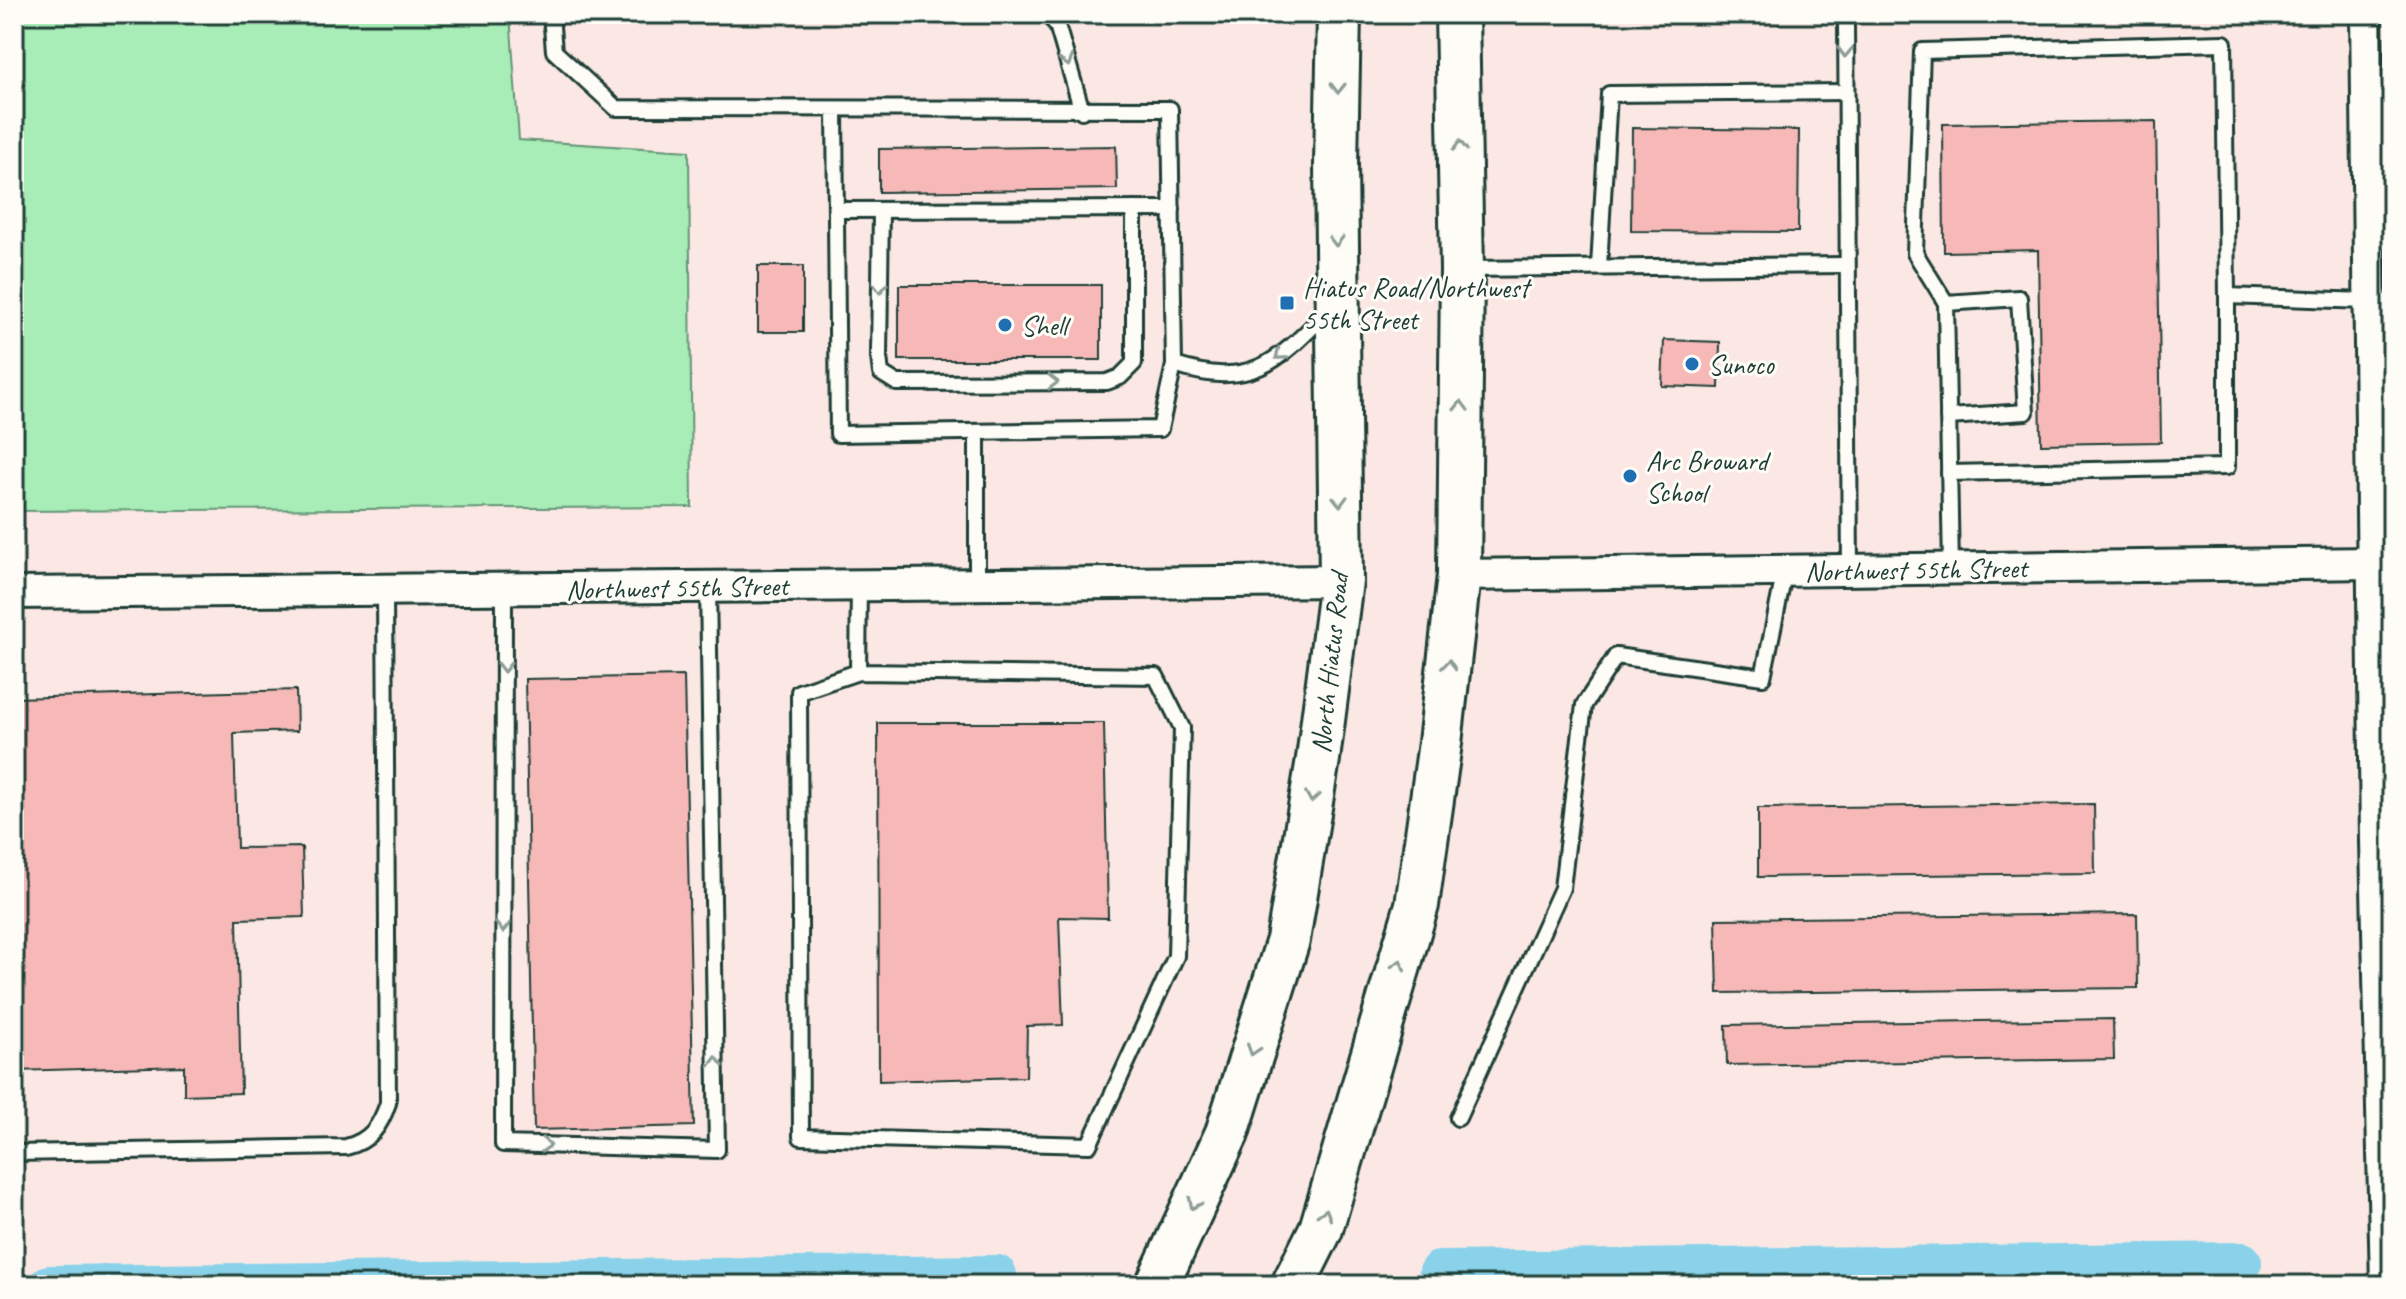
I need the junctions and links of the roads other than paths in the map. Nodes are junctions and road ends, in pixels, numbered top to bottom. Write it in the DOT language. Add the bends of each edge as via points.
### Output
graph roads {
  1 [pos="551,14"];
  2 [pos="1047,14"];
  3 [pos="1339,14"];
  4 [pos="1457,14"];
  5 [pos="1840,14"];
  6 [pos="2366,14"];
  7 [pos="1844,92"];
  8 [pos="835,109"];
  9 [pos="1082,111"];
  10 [pos="1134,209"];
  11 [pos="1172,209"];
  12 [pos="836,210"];
  13 [pos="881,210"];
  14 [pos="1846,265"];
  15 [pos="1599,267"];
  16 [pos="1462,269"];
  17 [pos="2227,296"];
  18 [pos="1337,302"];
  19 [pos="2381,302"];
  20 [pos="1946,303"];
  21 [pos="1174,365"];
  22 [pos="1948,417"];
  23 [pos="977,433"];
  24 [pos="1949,473"];
  25 [pos="2373,563"];
  26 [pos="1951,568"];
  27 [pos="1850,569"];
  28 [pos="1785,570"];
  29 [pos="1459,575"];
  30 [pos="1341,581"];
  31 [pos="977,584"];
  32 [pos="859,586"];
  33 [pos="708,587"];
  34 [pos="504,589"];
  35 [pos="385,590"];
  36 [pos="14,593"];
  37 [pos="858,672"];
  38 [pos="2384,841"];
  39 [pos="1458,1118"];
  40 [pos="14,1153"];
  41 [pos="1157,1285"];
  42 [pos="1293,1285"];
  43 [pos="2386,1285"];
  1 -- 8 [label="lane" via="554,51 616,108"];
  2 -- 9 [label="lane, one-way" via="1057,25"];
  3 -- 18 [label="main road, North Hiatus Road, one-way"];
  16 -- 4 [label="main road, one-way"];
  5 -- 7 [label="lane, one-way" via="1846,23"];
  6 -- 19 [label="street"];
  7 -- 14 [label="lane"];
  7 -- 15 [label="lane" via="1609,94"];
  8 -- 9 [label="lane"];
  8 -- 12 [label="lane"];
  9 -- 11 [label="lane" via="1170,109"];
  10 -- 11 [label="lane"];
  10 -- 13 [label="lane"];
  13 -- 10 [label="lane, one-way" via="879,357 881,373 897,383 1107,382 1120,377 1134,363"];
  11 -- 21 [label="lane"];
  12 -- 13 [label="lane"];
  12 -- 23 [label="lane" via="838,434"];
  14 -- 15 [label="lane"];
  14 -- 27 [label="lane"];
  15 -- 16 [label="lane"];
  29 -- 16 [label="main road, one-way"];
  17 -- 19 [label="lane"];
  17 -- 20 [label="lane" via="2224,43 1922,51 1915,253"];
  17 -- 24 [label="lane" via="2227,467"];
  18 -- 21 [label="lane, one-way" via="1268,365 1235,377 1204,375"];
  18 -- 30 [label="main road, North Hiatus Road, one-way"];
  19 -- 25 [label="street"];
  20 -- 22 [label="lane"];
  20 -- 22 [label="lane" via="2019,298 2026,412"];
  21 -- 23 [label="lane" via="1160,429"];
  22 -- 24 [label="lane"];
  23 -- 31 [label="lane"];
  24 -- 26 [label="lane"];
  25 -- 26 [label="street, Northwest 55th Street"];
  25 -- 38 [label="street"];
  26 -- 27 [label="street, Northwest 55th Street"];
  27 -- 28 [label="street, Northwest 55th Street"];
  28 -- 29 [label="street, Northwest 55th Street"];
  28 -- 39 [label="lane" via="1763,677 1616,656 1584,705 1562,888"];
  42 -- 29 [label="main road, one-way" via="1321,1229 1417,905"];
  30 -- 31 [label="street, Northwest 55th Street"];
  30 -- 41 [label="main road, North Hiatus Road, one-way" via="1288,940 1227,1133"];
  31 -- 32 [label="street, Northwest 55th Street"];
  32 -- 33 [label="street, Northwest 55th Street"];
  32 -- 37 [label="lane"];
  33 -- 34 [label="street, Northwest 55th Street"];
  34 -- 33 [label="lane, one-way" via="503,1144 717,1150"];
  34 -- 35 [label="street, Northwest 55th Street"];
  35 -- 36 [label="street, Northwest 55th Street"];
  35 -- 40 [label="lane" via="388,1103 382,1121 363,1143 324,1149"];
  37 -- 37 [label="lane" via="1156,676 1182,728 1176,956 1089,1145 801,1137 799,692"];
  38 -- 43 [label="street"];
}
